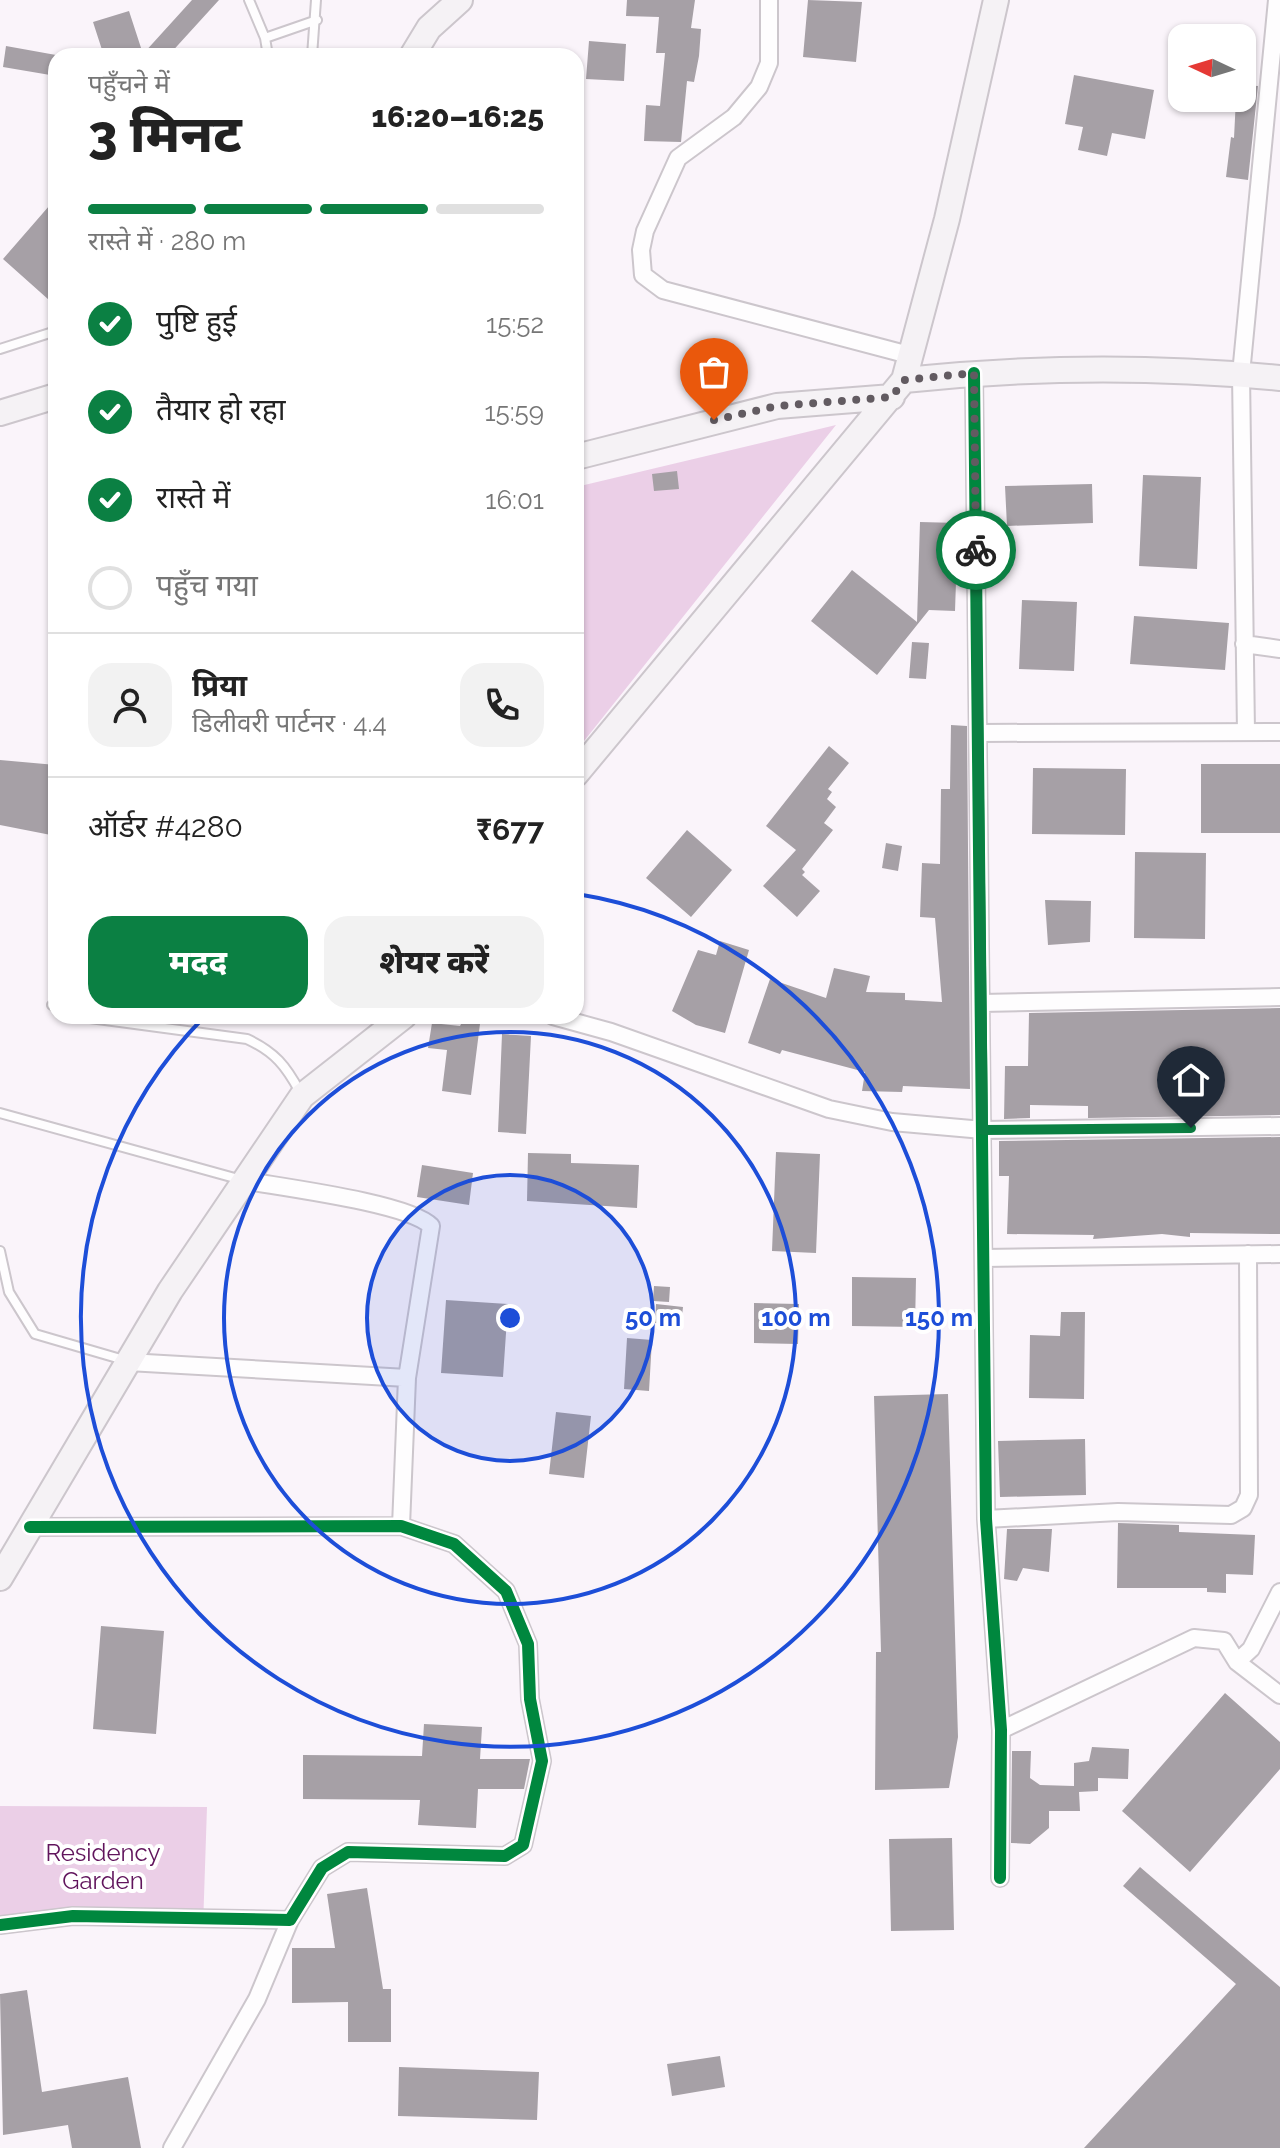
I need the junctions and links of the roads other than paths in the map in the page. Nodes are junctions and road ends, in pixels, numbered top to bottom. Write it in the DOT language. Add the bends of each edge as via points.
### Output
graph roads {
  1 [pos="249,0"];
  2 [pos="316,0"];
  3 [pos="460,0"];
  4 [pos="769,0"];
  5 [pos="996,0"];
  6 [pos="1277,0"];
  7 [pos="317,20"];
  8 [pos="265,38"];
  9 [pos="267,48"];
  10 [pos="313,48"];
  11 [pos="417,48"];
  12 [pos="48,334"];
  13 [pos="0,349"];
  14 [pos="909,355"];
  15 [pos="974,373"];
  16 [pos="1241,374"];
  17 [pos="1280,378"];
  18 [pos="898,388"];
  19 [pos="48,398"];
  20 [pos="0,413"];
  21 [pos="584,455"];
  22 [pos="1244,644"];
  23 [pos="1280,649"];
  24 [pos="1246,732"];
  25 [pos="1280,732"];
  26 [pos="979,733"];
  27 [pos="584,764"];
  28 [pos="1280,997"];
  29 [pos="982,1003"];
  30 [pos="135,1024"];
  31 [pos="394,1024"];
  32 [pos="582,1024"];
  33 [pos="302,1096"];
  34 [pos="0,1113"];
  35 [pos="1280,1126"];
  36 [pos="983,1130"];
  37 [pos="242,1180"];
  38 [pos="0,1251"];
  39 [pos="1248,1254"];
  40 [pos="1280,1254"];
  41 [pos="984,1258"];
  42 [pos="128,1362"];
  43 [pos="407,1378"];
  44 [pos="986,1519"];
  45 [pos="401,1526"];
  46 [pos="17,1538"];
  47 [pos="0,1578"];
  48 [pos="1280,1592"];
  49 [pos="1237,1662"];
  50 [pos="1280,1695"];
  51 [pos="1001,1730"];
  52 [pos="1000,1878"];
  53 [pos="290,1920"];
  54 [pos="0,1925"];
  55 [pos="172,2148"];
  1 -- 8 [label="lane"];
  2 -- 7 [label="lane"];
  3 -- 11 [label="street" via="429,28"];
  4 -- 14 [label="street" via="769,63 759,87 734,117 678,158 645,231 643,275 663,290"];
  5 -- 14 [label="street" via="947,219"];
  6 -- 16 [label="street"];
  7 -- 8 [label="lane"];
  7 -- 10 [label="lane"];
  8 -- 9 [label="lane"];
  12 -- 13 [label="lane"];
  14 -- 18 [label="street"];
  15 -- 16 [label="street"];
  15 -- 18 [label="street"];
  15 -- 26 [label="street"];
  16 -- 17 [label="street"];
  16 -- 22 [label="street"];
  18 -- 21 [label="street" via="777,406"];
  18 -- 27 [label="street"];
  19 -- 20 [label="street"];
  22 -- 23 [label="street"];
  22 -- 24 [label="street"];
  24 -- 25 [label="street"];
  24 -- 26 [label="street"];
  26 -- 29 [label="street"];
  28 -- 29 [label="street"];
  29 -- 36 [label="street"];
  30 -- 33 [label="lane" via="247,1039 284,1064"];
  31 -- 33 [label="street"];
  32 -- 36 [label="street" via="829,1109 892,1122"];
  33 -- 37 [label="street"];
  34 -- 37 [label="lane"];
  35 -- 36 [label="street"];
  36 -- 41 [label="street"];
  37 -- 42 [label="street"];
  37 -- 43 [label="street" via="397,1210 431,1226"];
  38 -- 42 [label="lane" via="9,1292 35,1334"];
  39 -- 40 [label="street"];
  39 -- 41 [label="street"];
  39 -- 44 [label="street" via="1249,1495 1243,1508 1231,1515 1118,1512"];
  41 -- 44 [label="street"];
  42 -- 43 [label="street"];
  42 -- 46 [label="street"];
  43 -- 45 [label="street"];
  44 -- 51 [label="street"];
  45 -- 46 [label="street"];
  45 -- 53 [label="street" via="454,1544 506,1591 528,1644 530,1699 542,1761 523,1845 505,1856 348,1852 322,1868"];
  46 -- 47 [label="street"];
  48 -- 49 [label="street" via="1251,1649"];
  49 -- 50 [label="street"];
  49 -- 51 [label="street" via="1224,1641 1194,1638"];
  51 -- 52 [label="street"];
  53 -- 54 [label="street" via="73,1916"];
  53 -- 55 [label="street" via="257,1999"];
}
